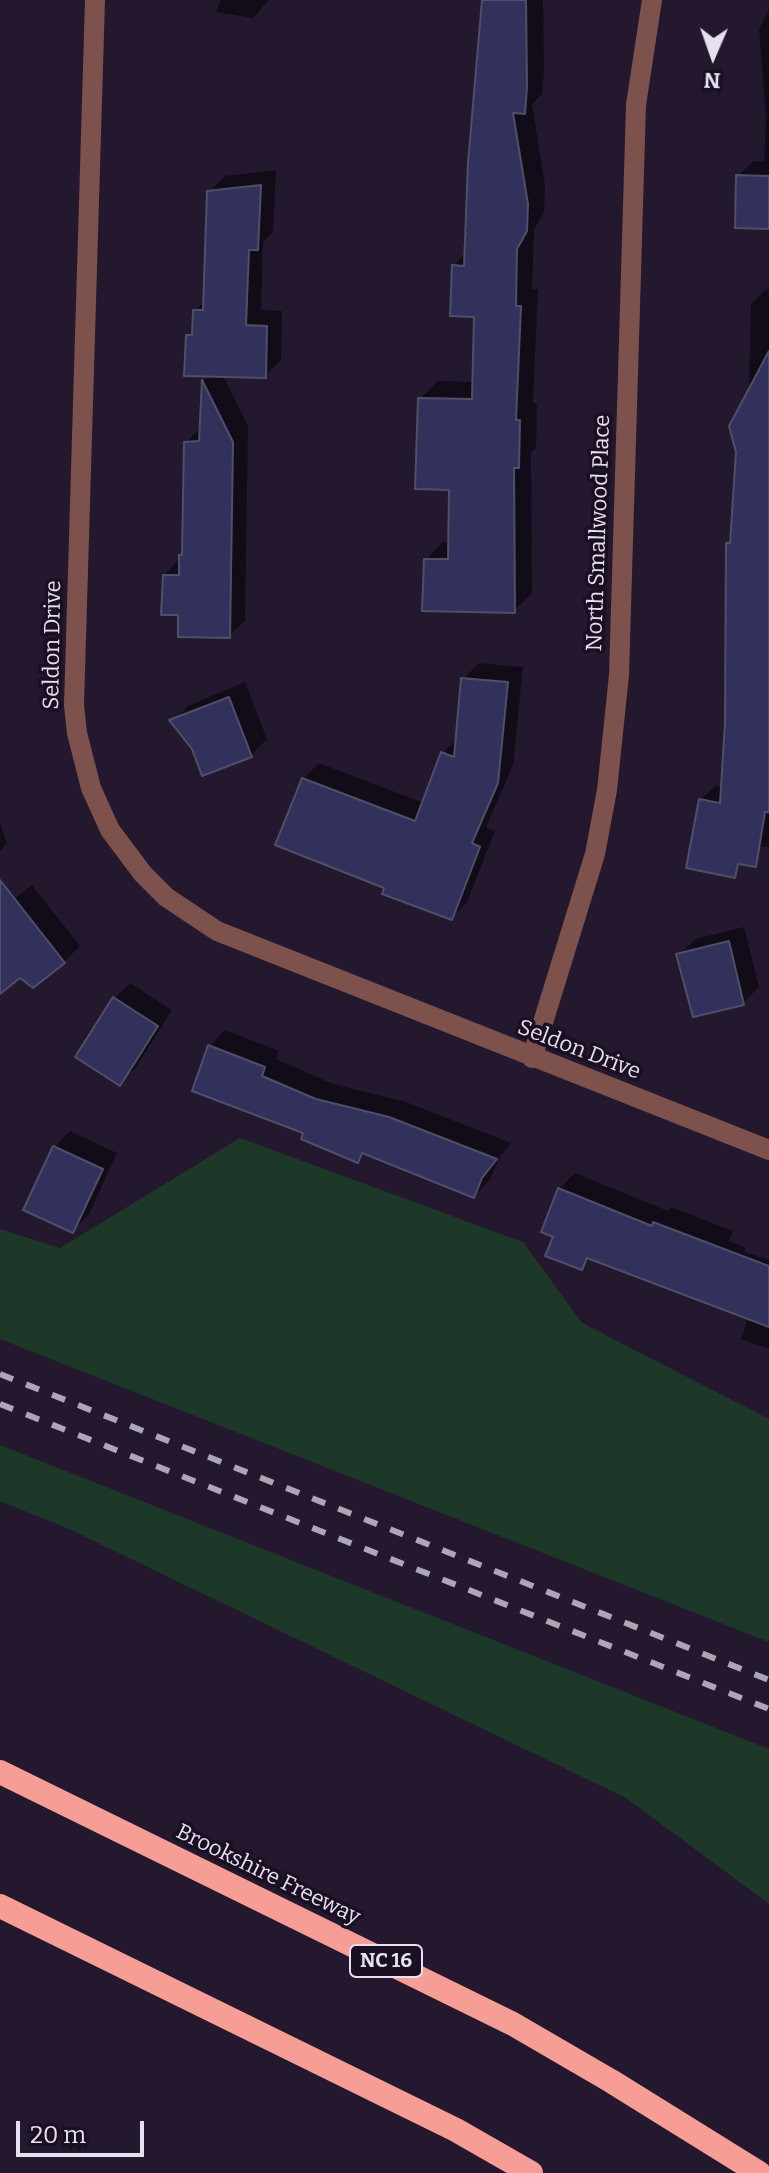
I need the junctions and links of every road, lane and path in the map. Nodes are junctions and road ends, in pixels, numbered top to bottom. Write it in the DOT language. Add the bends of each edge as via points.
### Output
graph roads {
  1 [pos="95,0"];
  2 [pos="652,0"];
  3 [pos="532,1058"];
  4 [pos="769,1150"];
  5 [pos="0,1772"];
  6 [pos="0,1906"];
  7 [pos="531,2173"];
  8 [pos="759,2173"];
  1 -- 3 [label="street, Seldon Drive" via="74,705 91,788 110,830 143,874 166,897 217,931"];
  2 -- 3 [label="street, North Smallwood Place" via="636,105 619,675 607,790 595,854"];
  3 -- 4 [label="street, Seldon Drive"];
  5 -- 8 [label="highway, Brookshire Freeway / NC 16" via="513,2024"];
  6 -- 7 [label="highway" via="456,2130"];
}
